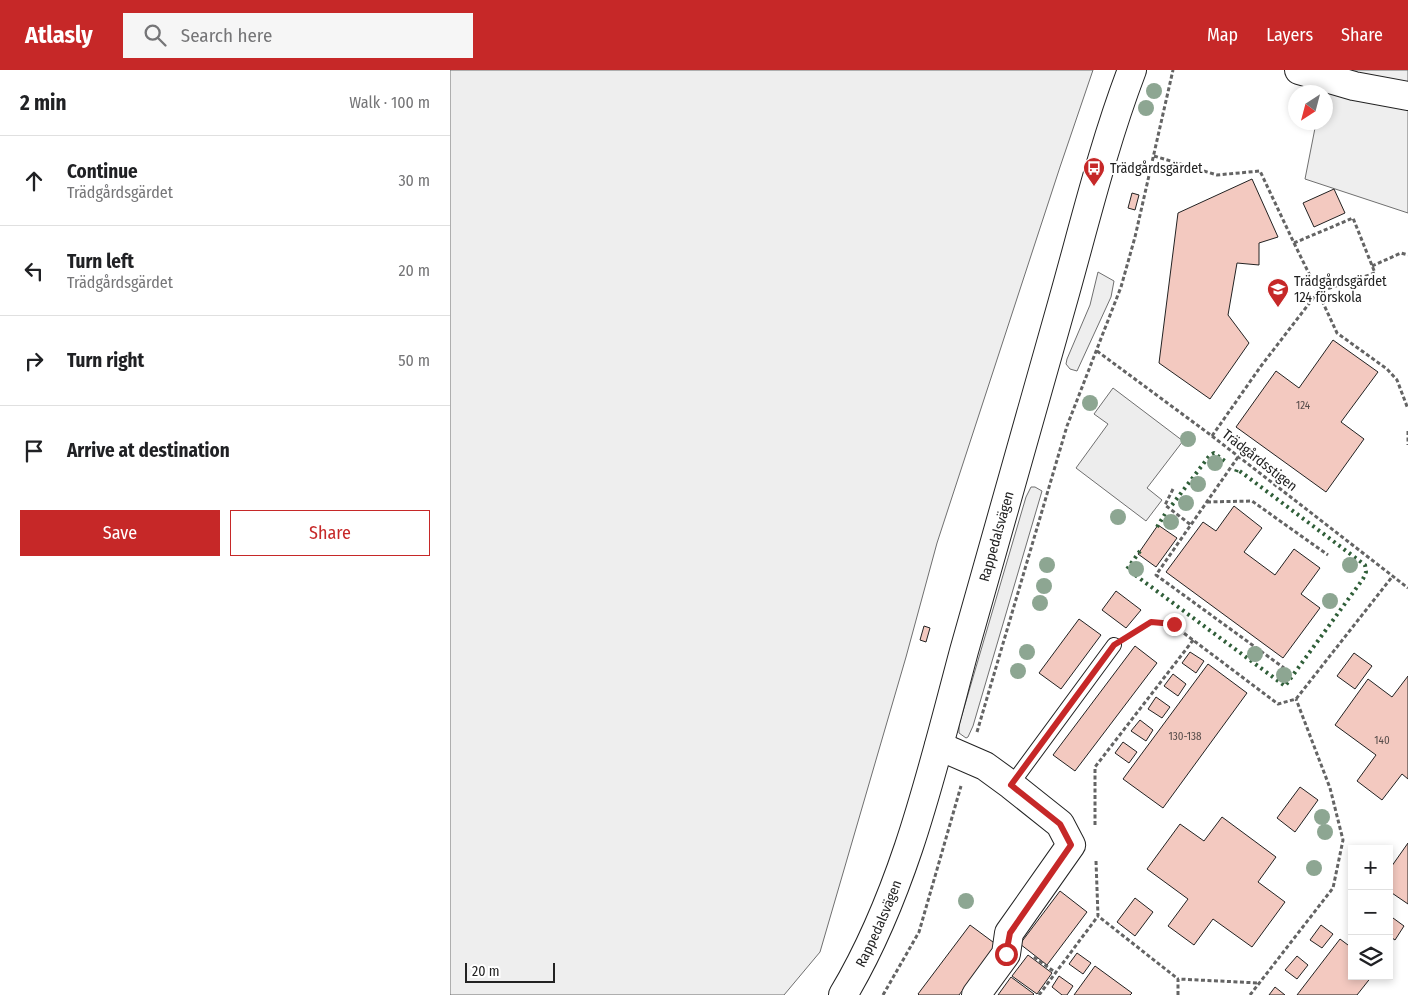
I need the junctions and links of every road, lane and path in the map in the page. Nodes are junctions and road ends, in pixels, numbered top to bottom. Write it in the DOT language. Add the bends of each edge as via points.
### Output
graph roads {
  1 [pos="1132,70"];
  2 [pos="1173,70"];
  3 [pos="1299,70"];
  4 [pos="1408,96"];
  5 [pos="1154,156"];
  6 [pos="1294,243"];
  7 [pos="1408,255"];
  8 [pos="1372,266"];
  9 [pos="1318,292"];
  10 [pos="1097,351"];
  11 [pos="1408,408"];
  12 [pos="1408,431"];
  13 [pos="1212,436"];
  14 [pos="1408,445"];
  15 [pos="1238,457"];
  16 [pos="1173,489"];
  17 [pos="1207,502"];
  18 [pos="1191,525"];
  19 [pos="1328,555"];
  20 [pos="1392,577"];
  21 [pos="1407,586"];
  22 [pos="1194,639"];
  23 [pos="1114,645"];
  24 [pos="1284,668"];
  25 [pos="1296,699"];
  26 [pos="939,746"];
  27 [pos="969,759"];
  28 [pos="1011,785"];
  29 [pos="1095,831"];
  30 [pos="1096,859"];
  31 [pos="1098,916"];
  32 [pos="1178,979"];
  33 [pos="1259,983"];
  34 [pos="843,995"];
  35 [pos="883,995"];
  36 [pos="976,995"];
  37 [pos="1039,995"];
  38 [pos="1178,995"];
  39 [pos="1250,995"];
  1 -- 26 [label="street, Rappedalsvägen" via="1094,187"];
  2 -- 5 [label="path"];
  3 -- 4 [label="street" via="1354,86"];
  5 -- 6 [label="path" via="1217,175 1260,171"];
  5 -- 10 [label="path" via="1121,287"];
  6 -- 8 [label="path" via="1353,218"];
  6 -- 9 [label="path"];
  7 -- 8 [label="path" via="1401,254"];
  8 -- 9 [label="path" via="1375,273"];
  9 -- 11 [label="path" via="1337,334 1387,369 1397,380"];
  9 -- 13 [label="path"];
  10 -- 13 [label="path, Trädgårdsstigen"];
  10 -- 27 [label="path" via="1068,426"];
  12 -- 14 [label="path"];
  13 -- 15 [label="path, Trädgårdsstigen"];
  15 -- 17 [label="path"];
  15 -- 20 [label="path, Trädgårdsstigen"];
  16 -- 18 [label="path" via="1165,505"];
  17 -- 18 [label="path"];
  17 -- 19 [label="path" via="1252,501"];
  18 -- 24 [label="path" via="1156,575"];
  20 -- 21 [label="path, Trädgårdsstigen"];
  20 -- 25 [label="path"];
  22 -- 23 [label="path" via="1174,624 1151,622"];
  22 -- 25 [label="path" via="1278,704"];
  22 -- 29 [label="path" via="1095,767"];
  23 -- 28 [label="lane"];
  25 -- 33 [label="path" via="1330,788 1343,840 1333,888"];
  26 -- 27 [label="street"];
  26 -- 34 [label="street, Rappedalsvägen" via="910,843 882,920"];
  27 -- 28 [label="street"];
  27 -- 35 [label="path" via="919,932"];
  28 -- 36 [label="street" via="1060,824 1071,845 1010,933 1006,954"];
  30 -- 31 [label="path"];
  31 -- 32 [label="path"];
  31 -- 37 [label="path"];
  32 -- 33 [label="path"];
  32 -- 38 [label="path"];
  33 -- 39 [label="path"];
}
